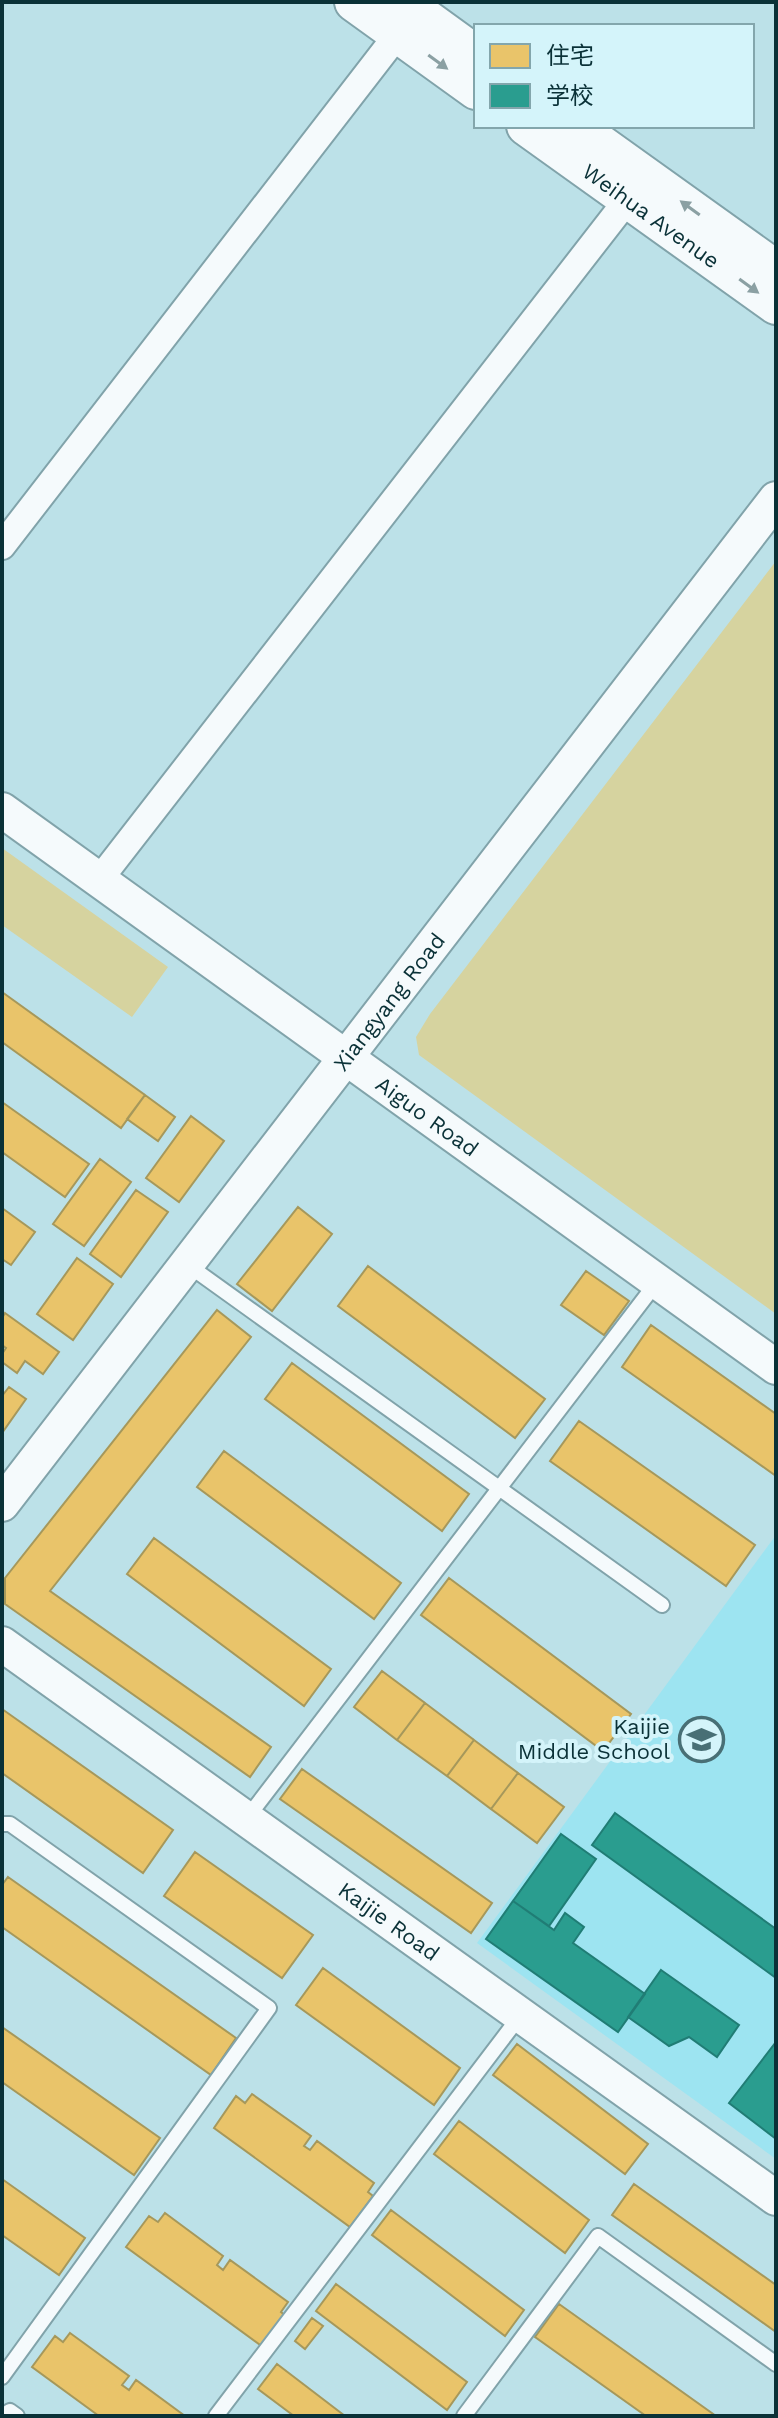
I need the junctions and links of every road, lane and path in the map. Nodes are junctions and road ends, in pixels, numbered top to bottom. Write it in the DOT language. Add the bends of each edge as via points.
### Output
graph roads {
  1 [pos="354,2"];
  2 [pos="400,18"];
  3 [pos="474,54"];
  4 [pos="474,88"];
  5 [pos="529,128"];
  6 [pos="578,128"];
  7 [pos="628,199"];
  8 [pos="776,270"];
  9 [pos="776,305"];
  10 [pos="776,499"];
  11 [pos="2,546"];
  12 [pos="2,810"];
  13 [pos="99,880"];
  14 [pos="347,1058"];
  15 [pos="188,1265"];
  16 [pos="657,1281"];
  17 [pos="776,1367"];
  18 [pos="499,1488"];
  19 [pos="2,1504"];
  20 [pos="662,1605"];
  21 [pos="2,1644"];
  22 [pos="246,1819"];
  23 [pos="2,1824"];
  24 [pos="520,2015"];
  25 [pos="776,2198"];
  26 [pos="776,2364"];
  27 [pos="2,2377"];
  28 [pos="2,2416"];
  29 [pos="17,2416"];
  30 [pos="216,2416"];
  31 [pos="464,2416"];
  1 -- 2 [label="main road"];
  2 -- 3 [label="main road"];
  2 -- 4 [label="main road, one-way"];
  2 -- 11 [label="street"];
  5 -- 7 [label="main road, Weihua Avenue"];
  8 -- 6 [label="main road, Weihua Avenue, one-way"];
  7 -- 9 [label="main road, Weihua Avenue, one-way"];
  7 -- 13 [label="street"];
  10 -- 14 [label="street, Xiangyang Road"];
  12 -- 13 [label="street, Aiguo Road"];
  13 -- 14 [label="street, Aiguo Road"];
  14 -- 15 [label="street, Xiangyang Road"];
  14 -- 16 [label="street, Aiguo Road"];
  15 -- 18 [label="lane"];
  15 -- 19 [label="street, Xiangyang Road"];
  16 -- 17 [label="street, Aiguo Road"];
  16 -- 18 [label="lane"];
  18 -- 20 [label="lane"];
  18 -- 22 [label="lane"];
  21 -- 22 [label="street, Kaijie Road"];
  22 -- 24 [label="street, Kaijie Road"];
  23 -- 27 [label="lane" via="10,1824 269,2008"];
  24 -- 25 [label="street, Kaijie Road"];
  24 -- 30 [label="lane"];
  26 -- 31 [label="lane" via="598,2236"];
  28 -- 29 [label="lane" via="10,2411"];
}
